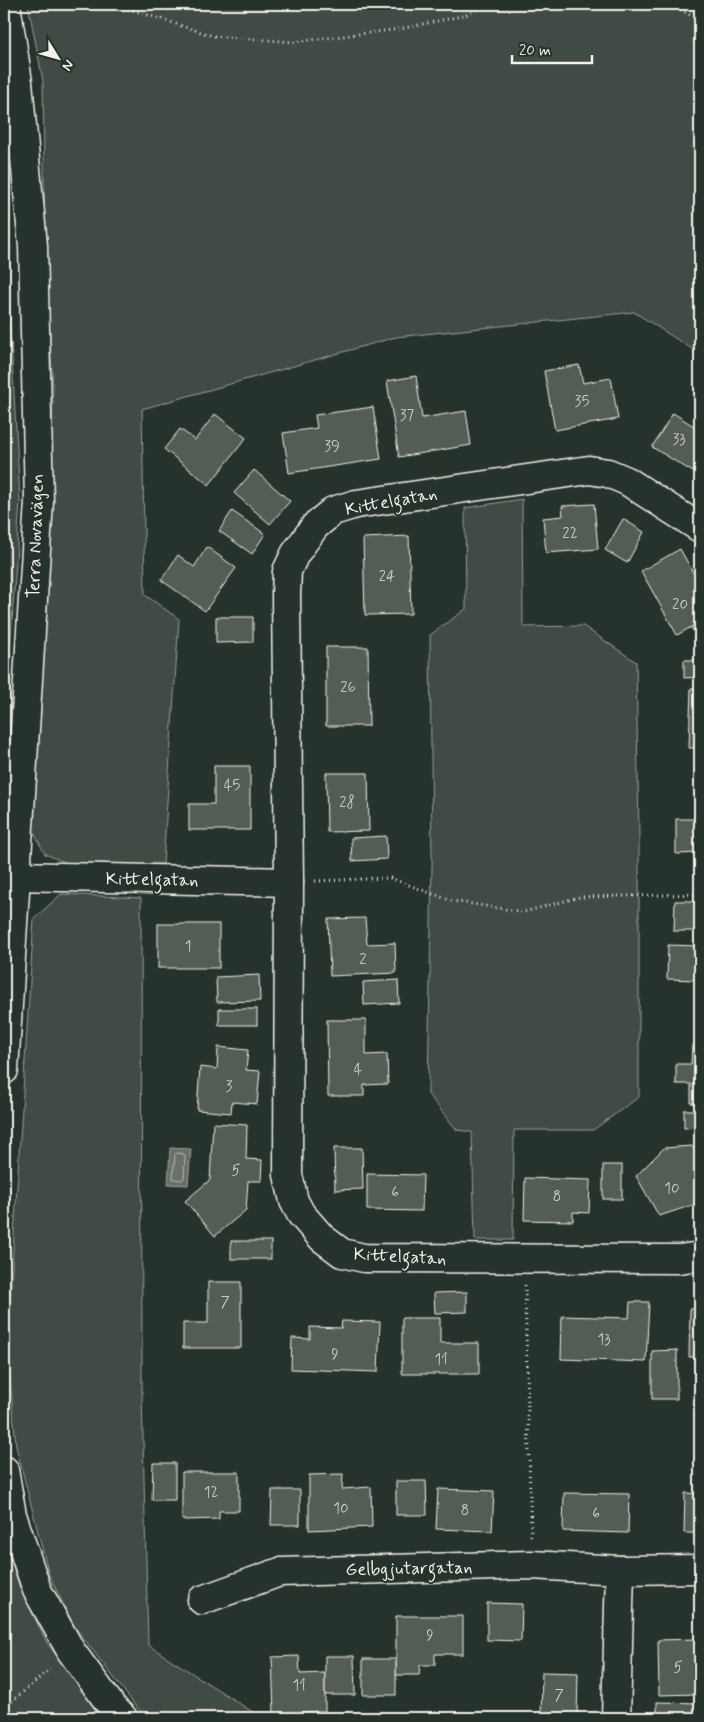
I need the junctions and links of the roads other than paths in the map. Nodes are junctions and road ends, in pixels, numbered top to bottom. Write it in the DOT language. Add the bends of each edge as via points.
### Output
graph roads {
  1 [pos="6,4"];
  2 [pos="700,528"];
  3 [pos="15,876"];
  4 [pos="289,882"];
  5 [pos="4,1070"];
  6 [pos="700,1256"];
  7 [pos="4,1470"];
  8 [pos="700,1569"];
  9 [pos="620,1570"];
  10 [pos="202,1600"];
  11 [pos="123,1718"];
  12 [pos="616,1718"];
  1 -- 3 [label="street, Terra Novavägen" via="18,82 33,246 39,501"];
  2 -- 4 [label="street, Kittelgatan" via="627,481 608,473 588,470 356,504 333,511 314,526 295,554 288,571 286,594"];
  3 -- 4 [label="street, Kittelgatan"];
  3 -- 5 [label="street, Terra Novavägen"];
  4 -- 6 [label="street, Kittelgatan" via="288,1175 294,1201 301,1214 322,1238 342,1253 364,1258 679,1259"];
  7 -- 11 [label="street" via="12,1514 37,1590 71,1651"];
  8 -- 9 [label="street, Gelbgjutargatan"];
  9 -- 10 [label="street, Gelbgjutargatan" via="532,1565 280,1572"];
  9 -- 12 [label="street"];
}
